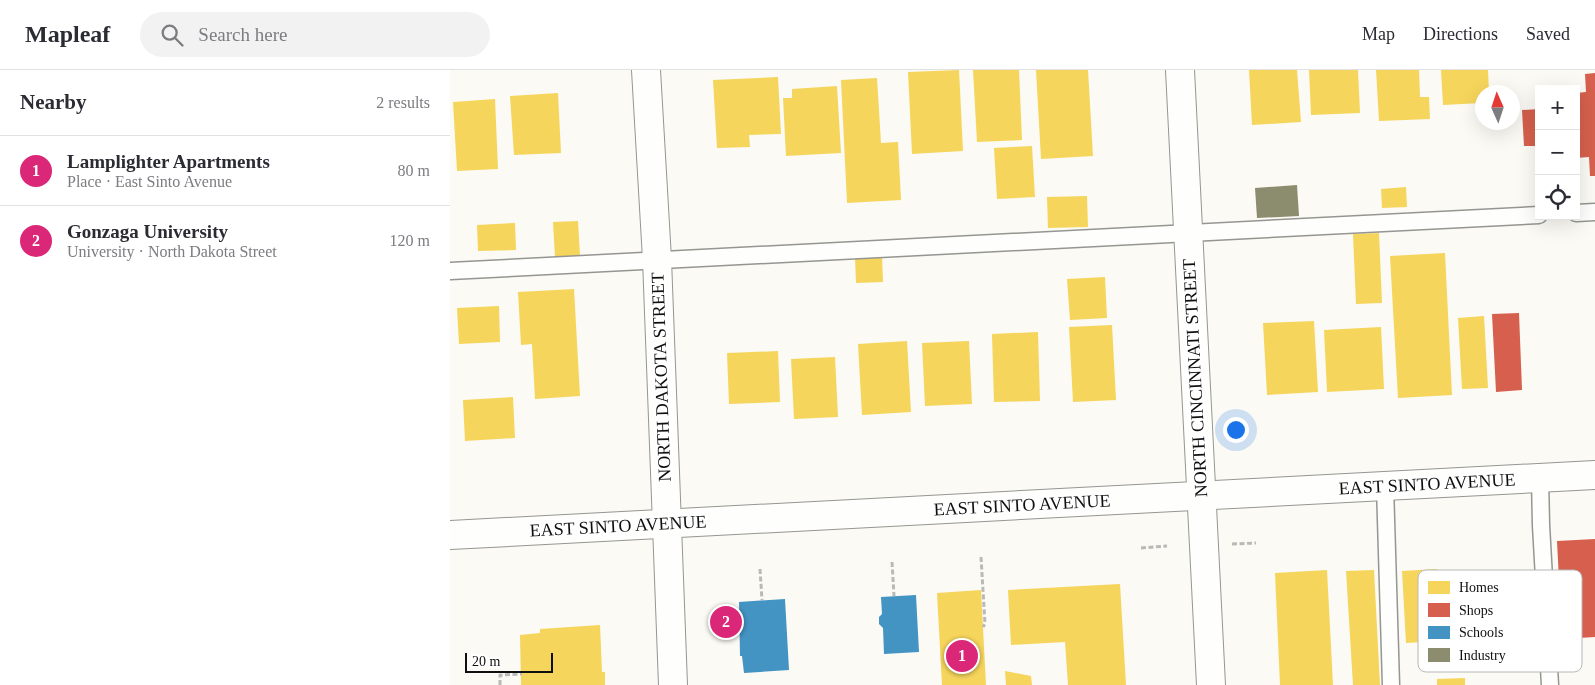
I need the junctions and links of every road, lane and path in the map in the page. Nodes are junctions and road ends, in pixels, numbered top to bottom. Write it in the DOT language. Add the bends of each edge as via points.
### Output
graph roads {
  1 [pos="646,70"];
  2 [pos="1180,70"];
  3 [pos="1595,212"];
  4 [pos="1580,213"];
  5 [pos="1535,215"];
  6 [pos="1187,232"];
  7 [pos="657,259"];
  8 [pos="450,271"];
  9 [pos="1595,475"];
  10 [pos="1540,478"];
  11 [pos="1385,486"];
  12 [pos="1201,494"];
  13 [pos="666,524"];
  14 [pos="450,535"];
  15 [pos="1256,543"];
  16 [pos="1227,544"];
  17 [pos="1167,546"];
  18 [pos="1141,548"];
  19 [pos="980,557"];
  20 [pos="892,562"];
  21 [pos="760,569"];
  22 [pos="1544,570"];
  23 [pos="894,596"];
  24 [pos="762,600"];
  25 [pos="983,627"];
  26 [pos="1549,672"];
  27 [pos="522,674"];
  28 [pos="500,685"];
  29 [pos="673,685"];
  30 [pos="1211,685"];
  31 [pos="1391,685"];
  32 [pos="1550,685"];
  1 -- 7 [label="street, NORTH DAKOTA STREET"];
  2 -- 6 [label="street, NORTH CINCINNATI STREET"];
  3 -- 4 [label="lane"];
  5 -- 6 [label="lane"];
  6 -- 7 [label="lane"];
  6 -- 12 [label="street, NORTH CINCINNATI STREET"];
  7 -- 8 [label="lane"];
  7 -- 13 [label="street, NORTH DAKOTA STREET"];
  9 -- 10 [label="street, EAST SINTO AVENUE"];
  10 -- 11 [label="street, EAST SINTO AVENUE"];
  10 -- 22 [label="lane"];
  11 -- 12 [label="street, EAST SINTO AVENUE"];
  11 -- 31 [label="lane"];
  12 -- 13 [label="street, EAST SINTO AVENUE"];
  12 -- 30 [label="street, NORTH CINCINNATI STREET"];
  13 -- 14 [label="street, EAST SINTO AVENUE"];
  13 -- 29 [label="street, NORTH DAKOTA STREET"];
  15 -- 16 [label="path"];
  17 -- 18 [label="path"];
  19 -- 25 [label="path"];
  20 -- 23 [label="path"];
  21 -- 24 [label="path"];
  26 -- 32 [label="lane"];
  27 -- 28 [label="path" via="500,675"];
}
